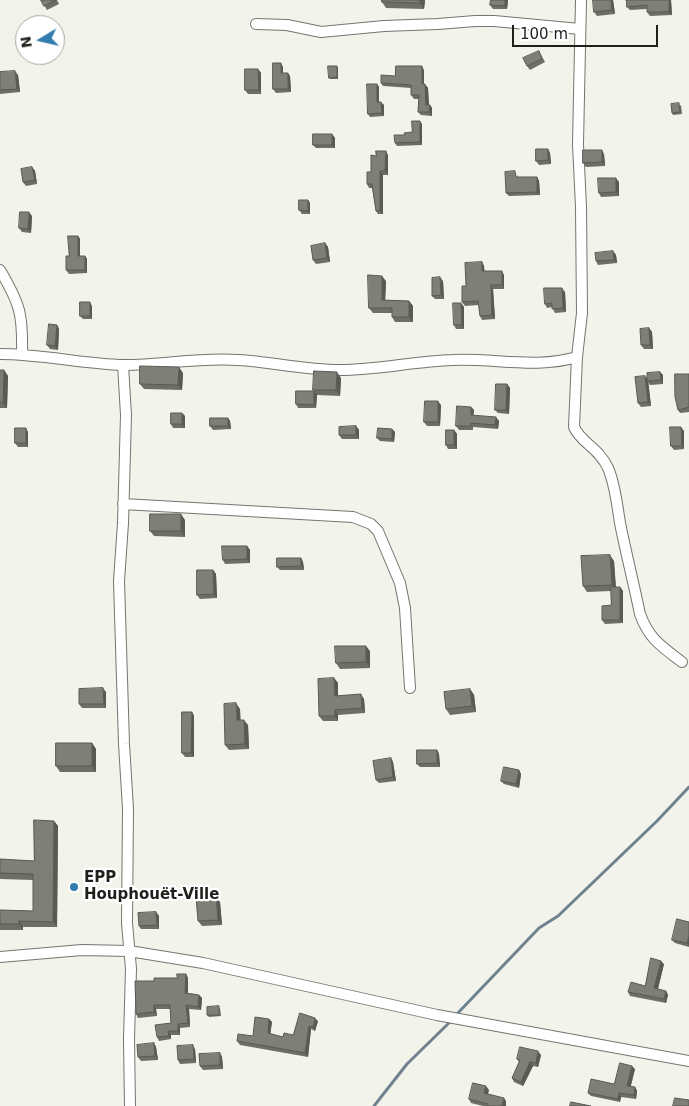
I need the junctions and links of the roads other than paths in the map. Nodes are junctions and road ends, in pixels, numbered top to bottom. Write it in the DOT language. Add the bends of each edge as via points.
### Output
graph roads {
  1 [pos="581,0"];
  2 [pos="256,24"];
  3 [pos="580,29"];
  4 [pos="0,270"];
  5 [pos="0,354"];
  6 [pos="22,354"];
  7 [pos="577,357"];
  8 [pos="123,365"];
  9 [pos="123,504"];
  10 [pos="682,662"];
  11 [pos="410,688"];
  12 [pos="129,951"];
  13 [pos="0,957"];
  14 [pos="689,1061"];
  15 [pos="130,1106"];
  1 -- 3 [label="street"];
  2 -- 3 [label="street" via="287,25 321,32 494,20"];
  3 -- 7 [label="street" via="578,144 582,313"];
  4 -- 6 [label="street" via="15,296 21,316"];
  5 -- 6 [label="street"];
  6 -- 8 [label="street"];
  7 -- 8 [label="street" via="547,363 449,360 343,370 209,358"];
  7 -- 10 [label="street" via="574,427 605,461 611,475 643,623 656,642"];
  8 -- 9 [label="street" via="126,415"];
  9 -- 11 [label="street" via="352,517 375,526 400,583 405,608"];
  9 -- 12 [label="street" via="119,581 128,809"];
  12 -- 13 [label="street" via="82,950"];
  12 -- 14 [label="street" via="204,963 437,1015"];
  12 -- 15 [label="street"];
}
